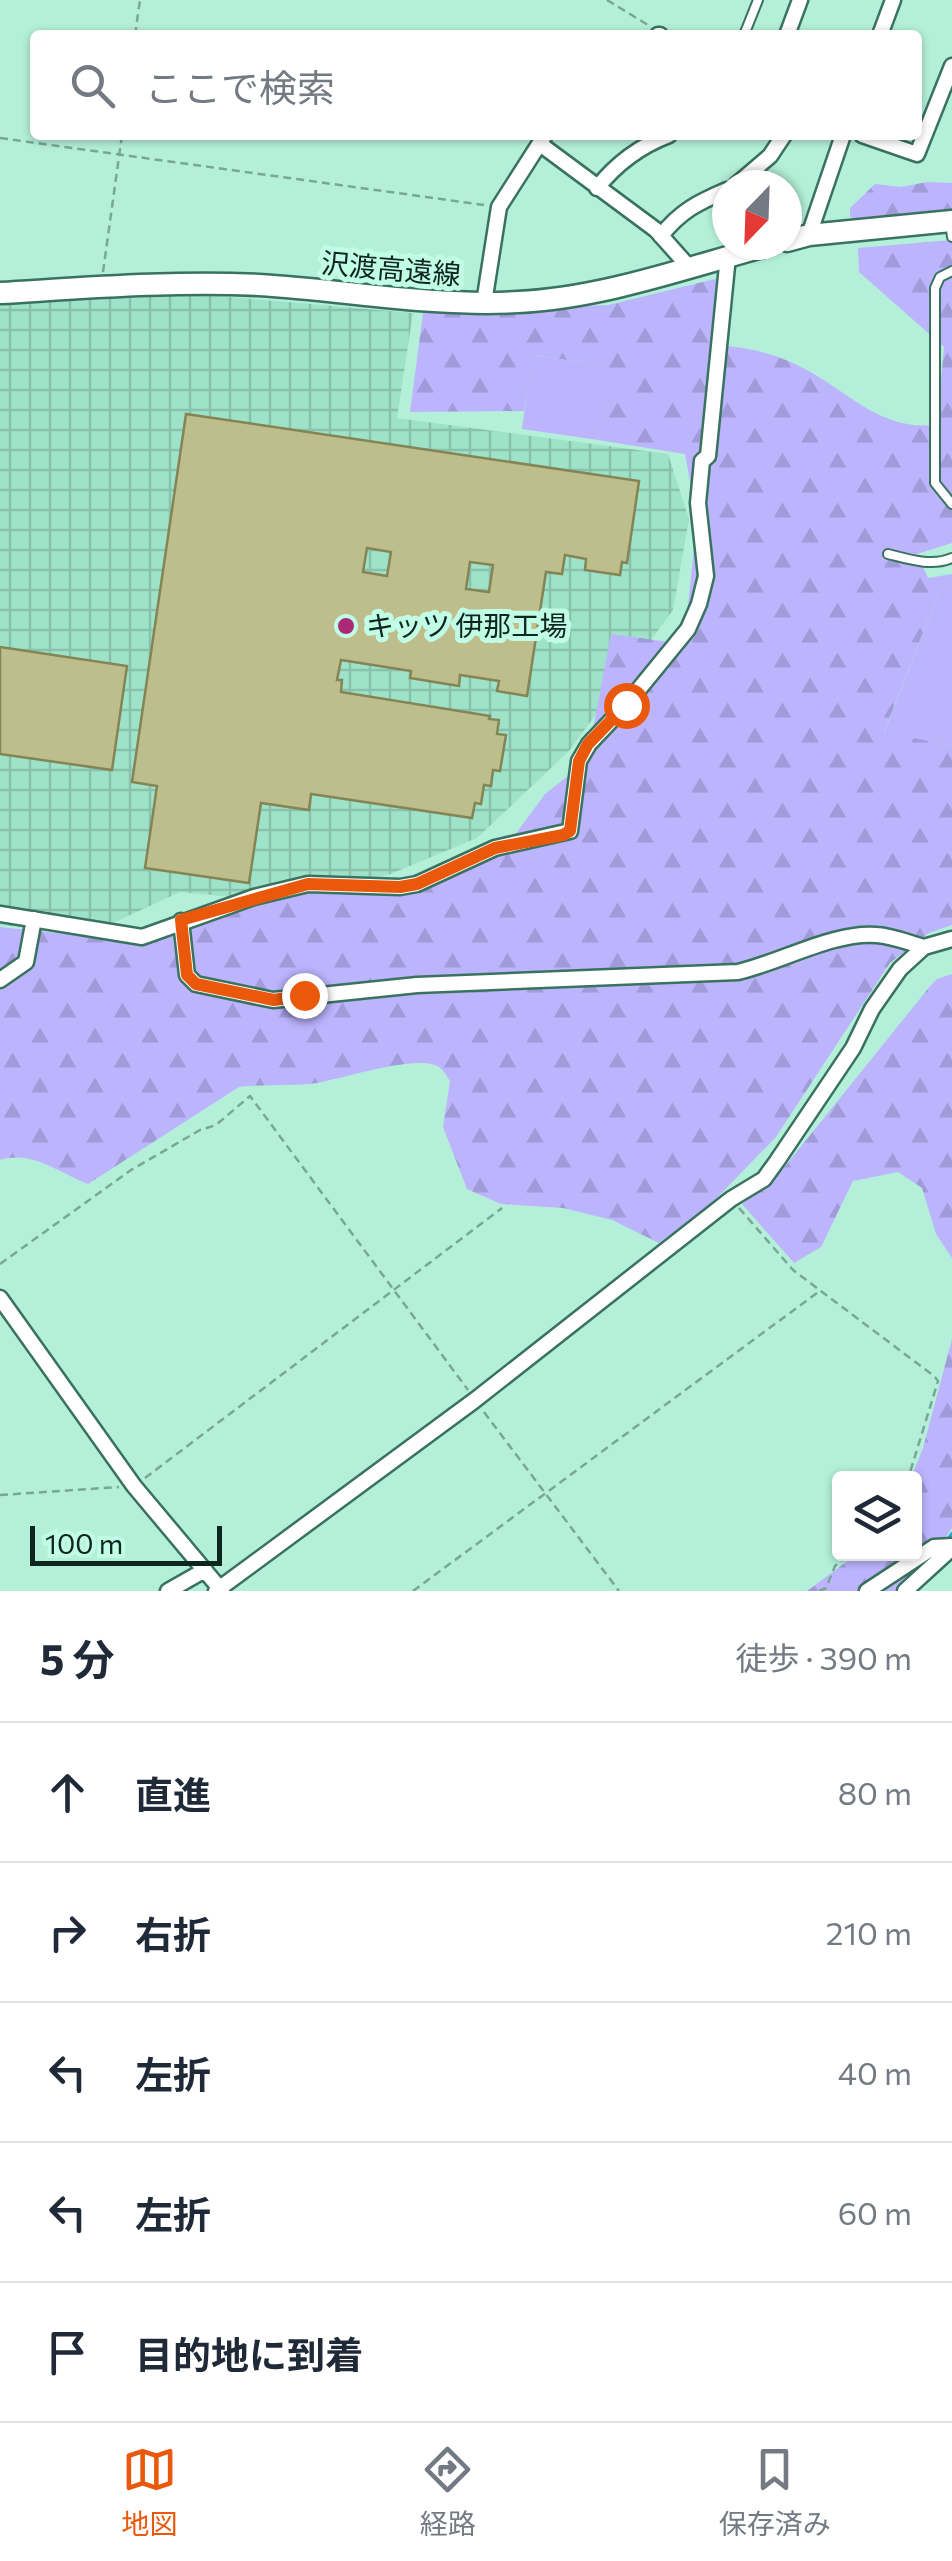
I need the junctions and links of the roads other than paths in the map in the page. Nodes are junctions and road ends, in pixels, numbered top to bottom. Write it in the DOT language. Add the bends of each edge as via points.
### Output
graph roads {
  1 [pos="758,0"];
  2 [pos="800,0"];
  3 [pos="893,0"];
  4 [pos="746,30"];
  5 [pos="789,30"];
  6 [pos="882,30"];
  7 [pos="952,65"];
  8 [pos="542,140"];
  9 [pos="655,140"];
  10 [pos="781,140"];
  11 [pos="841,140"];
  12 [pos="876,140"];
  13 [pos="754,170"];
  14 [pos="597,188"];
  15 [pos="712,195"];
  16 [pos="805,226"];
  17 [pos="951,226"];
  18 [pos="802,228"];
  19 [pos="661,236"];
  20 [pos="712,260"];
  21 [pos="728,260"];
  22 [pos="688,266"];
  23 [pos="952,271"];
  24 [pos="0,293"];
  25 [pos="484,303"];
  26 [pos="952,504"];
  27 [pos="888,554"];
  28 [pos="952,558"];
  29 [pos="0,914"];
  30 [pos="34,918"];
  31 [pos="181,920"];
  32 [pos="952,939"];
  33 [pos="924,947"];
  34 [pos="0,980"];
  35 [pos="0,1298"];
  36 [pos="952,1547"];
  37 [pos="204,1570"];
  38 [pos="219,1590"];
  39 [pos="908,1590"];
  40 [pos="168,1591"];
  41 [pos="867,1591"];
  1 -- 4 [label="lane"];
  2 -- 5 [label="street"];
  3 -- 6 [label="street"];
  7 -- 12 [label="street" via="917,154"];
  8 -- 14 [label="street"];
  8 -- 25 [label="street" via="499,207"];
  9 -- 14 [label="street"];
  10 -- 13 [label="street"];
  11 -- 16 [label="street"];
  14 -- 19 [label="street"];
  15 -- 19 [label="street" via="677,216"];
  16 -- 17 [label="main road"];
  16 -- 18 [label="main road"];
  19 -- 22 [label="street"];
  20 -- 22 [label="main road, 沢渡高遠線"];
  21 -- 31 [label="street" via="698,503 706,576 699,604 658,668 588,744 579,761 570,831 495,848 417,884 308,884"];
  22 -- 25 [label="main road, 沢渡高遠線" via="589,293"];
  23 -- 26 [label="lane" via="935,288 933,427 935,483"];
  24 -- 25 [label="main road, 沢渡高遠線" via="196,284"];
  27 -- 28 [label="lane" via="913,561"];
  29 -- 30 [label="street"];
  30 -- 31 [label="street" via="142,937"];
  30 -- 34 [label="street" via="26,962"];
  31 -- 33 [label="street" via="187,975 196,984 274,1000 417,984 738,972 846,936 878,934"];
  32 -- 33 [label="street"];
  33 -- 38 [label="street" via="886,986 854,1048 764,1178"];
  35 -- 37 [label="street" via="134,1486"];
  36 -- 39 [label="street"];
  36 -- 41 [label="street" via="934,1547"];
  37 -- 38 [label="street"];
  37 -- 40 [label="street"];
}
